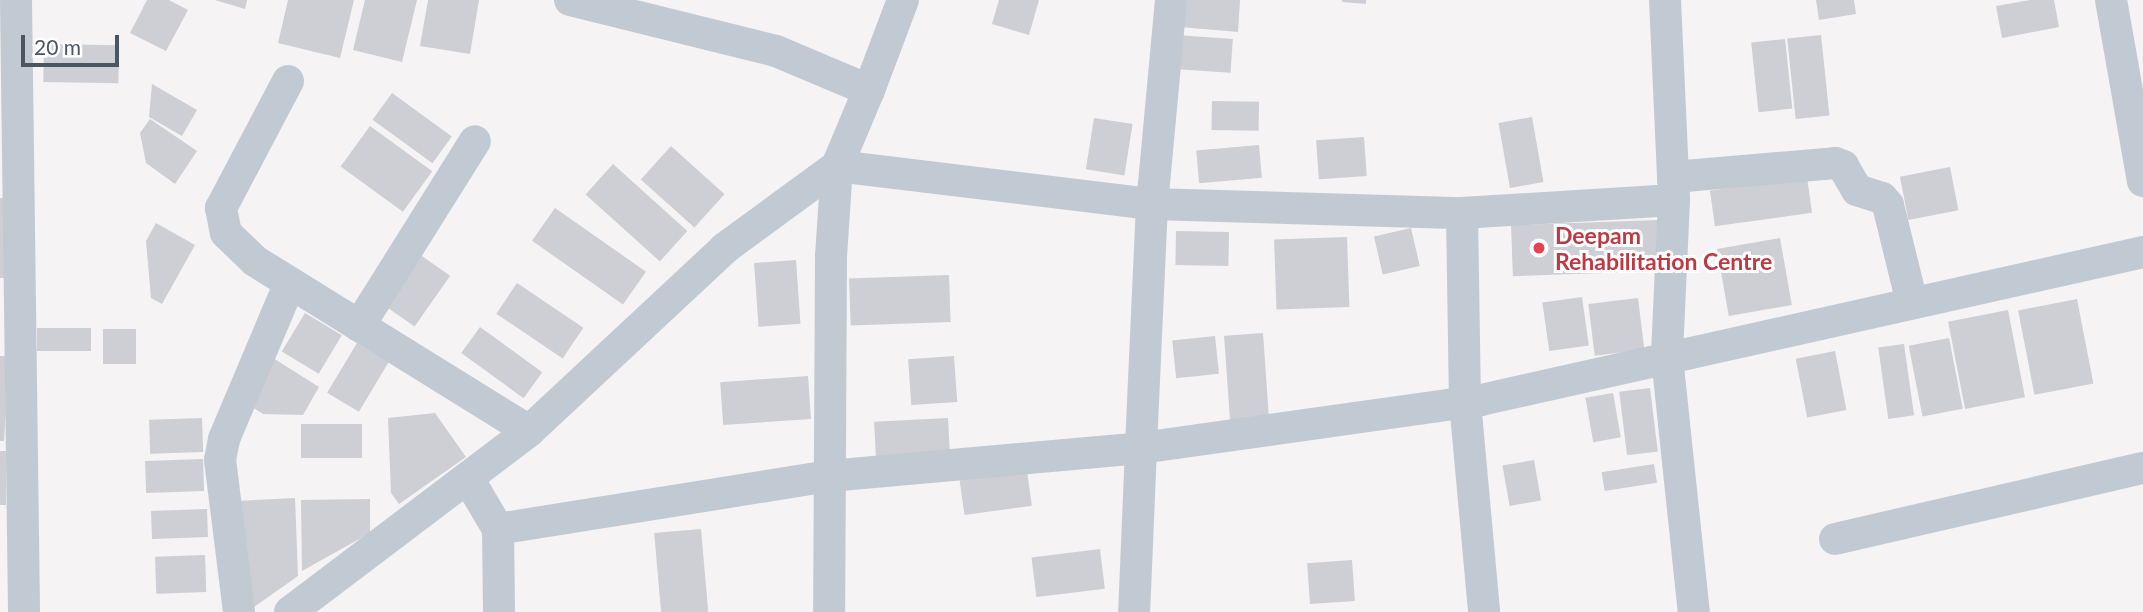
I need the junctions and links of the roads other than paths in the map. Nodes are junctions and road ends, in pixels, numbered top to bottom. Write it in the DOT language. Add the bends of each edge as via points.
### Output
graph roads {
  1 [pos="16,0"];
  2 [pos="570,0"];
  3 [pos="903,0"];
  4 [pos="1171,0"];
  5 [pos="1665,0"];
  6 [pos="2111,0"];
  7 [pos="288,81"];
  8 [pos="869,90"];
  9 [pos="475,141"];
  10 [pos="837,166"];
  11 [pos="2143,181"];
  12 [pos="1674,188"];
  13 [pos="1152,204"];
  14 [pos="1462,213"];
  15 [pos="2143,252"];
  16 [pos="290,283"];
  17 [pos="1912,303"];
  18 [pos="359,326"];
  19 [pos="1667,358"];
  20 [pos="1465,402"];
  21 [pos="529,431"];
  22 [pos="1141,447"];
  23 [pos="2143,468"];
  24 [pos="829,476"];
  25 [pos="469,480"];
  26 [pos="498,529"];
  27 [pos="1835,539"];
  28 [pos="24,612"];
  29 [pos="239,612"];
  30 [pos="290,612"];
  31 [pos="499,612"];
  32 [pos="829,612"];
  33 [pos="1134,612"];
  34 [pos="1484,612"];
  35 [pos="1694,612"];
  1 -- 28 [label="street"];
  2 -- 8 [label="street" via="776,51"];
  3 -- 8 [label="street"];
  4 -- 13 [label="street"];
  5 -- 12 [label="street"];
  6 -- 11 [label="street"];
  7 -- 16 [label="street" via="221,208 226,233 255,261"];
  8 -- 10 [label="street"];
  9 -- 18 [label="street"];
  10 -- 13 [label="street"];
  10 -- 21 [label="street" via="725,248"];
  10 -- 24 [label="street" via="831,256"];
  12 -- 14 [label="street"];
  12 -- 17 [label="street" via="1835,163 1843,166 1857,190 1882,198 1888,205"];
  12 -- 19 [label="street"];
  13 -- 14 [label="street"];
  13 -- 22 [label="street"];
  14 -- 20 [label="street"];
  15 -- 17 [label="street"];
  16 -- 18 [label="street"];
  16 -- 29 [label="street" via="224,439 220,460"];
  17 -- 19 [label="street"];
  18 -- 21 [label="street"];
  19 -- 20 [label="street"];
  19 -- 35 [label="street"];
  20 -- 22 [label="street"];
  20 -- 34 [label="street"];
  21 -- 25 [label="street"];
  22 -- 24 [label="street"];
  22 -- 33 [label="street"];
  23 -- 27 [label="street"];
  24 -- 26 [label="street"];
  24 -- 32 [label="street"];
  25 -- 26 [label="street"];
  25 -- 30 [label="street"];
  26 -- 31 [label="street"];
}
